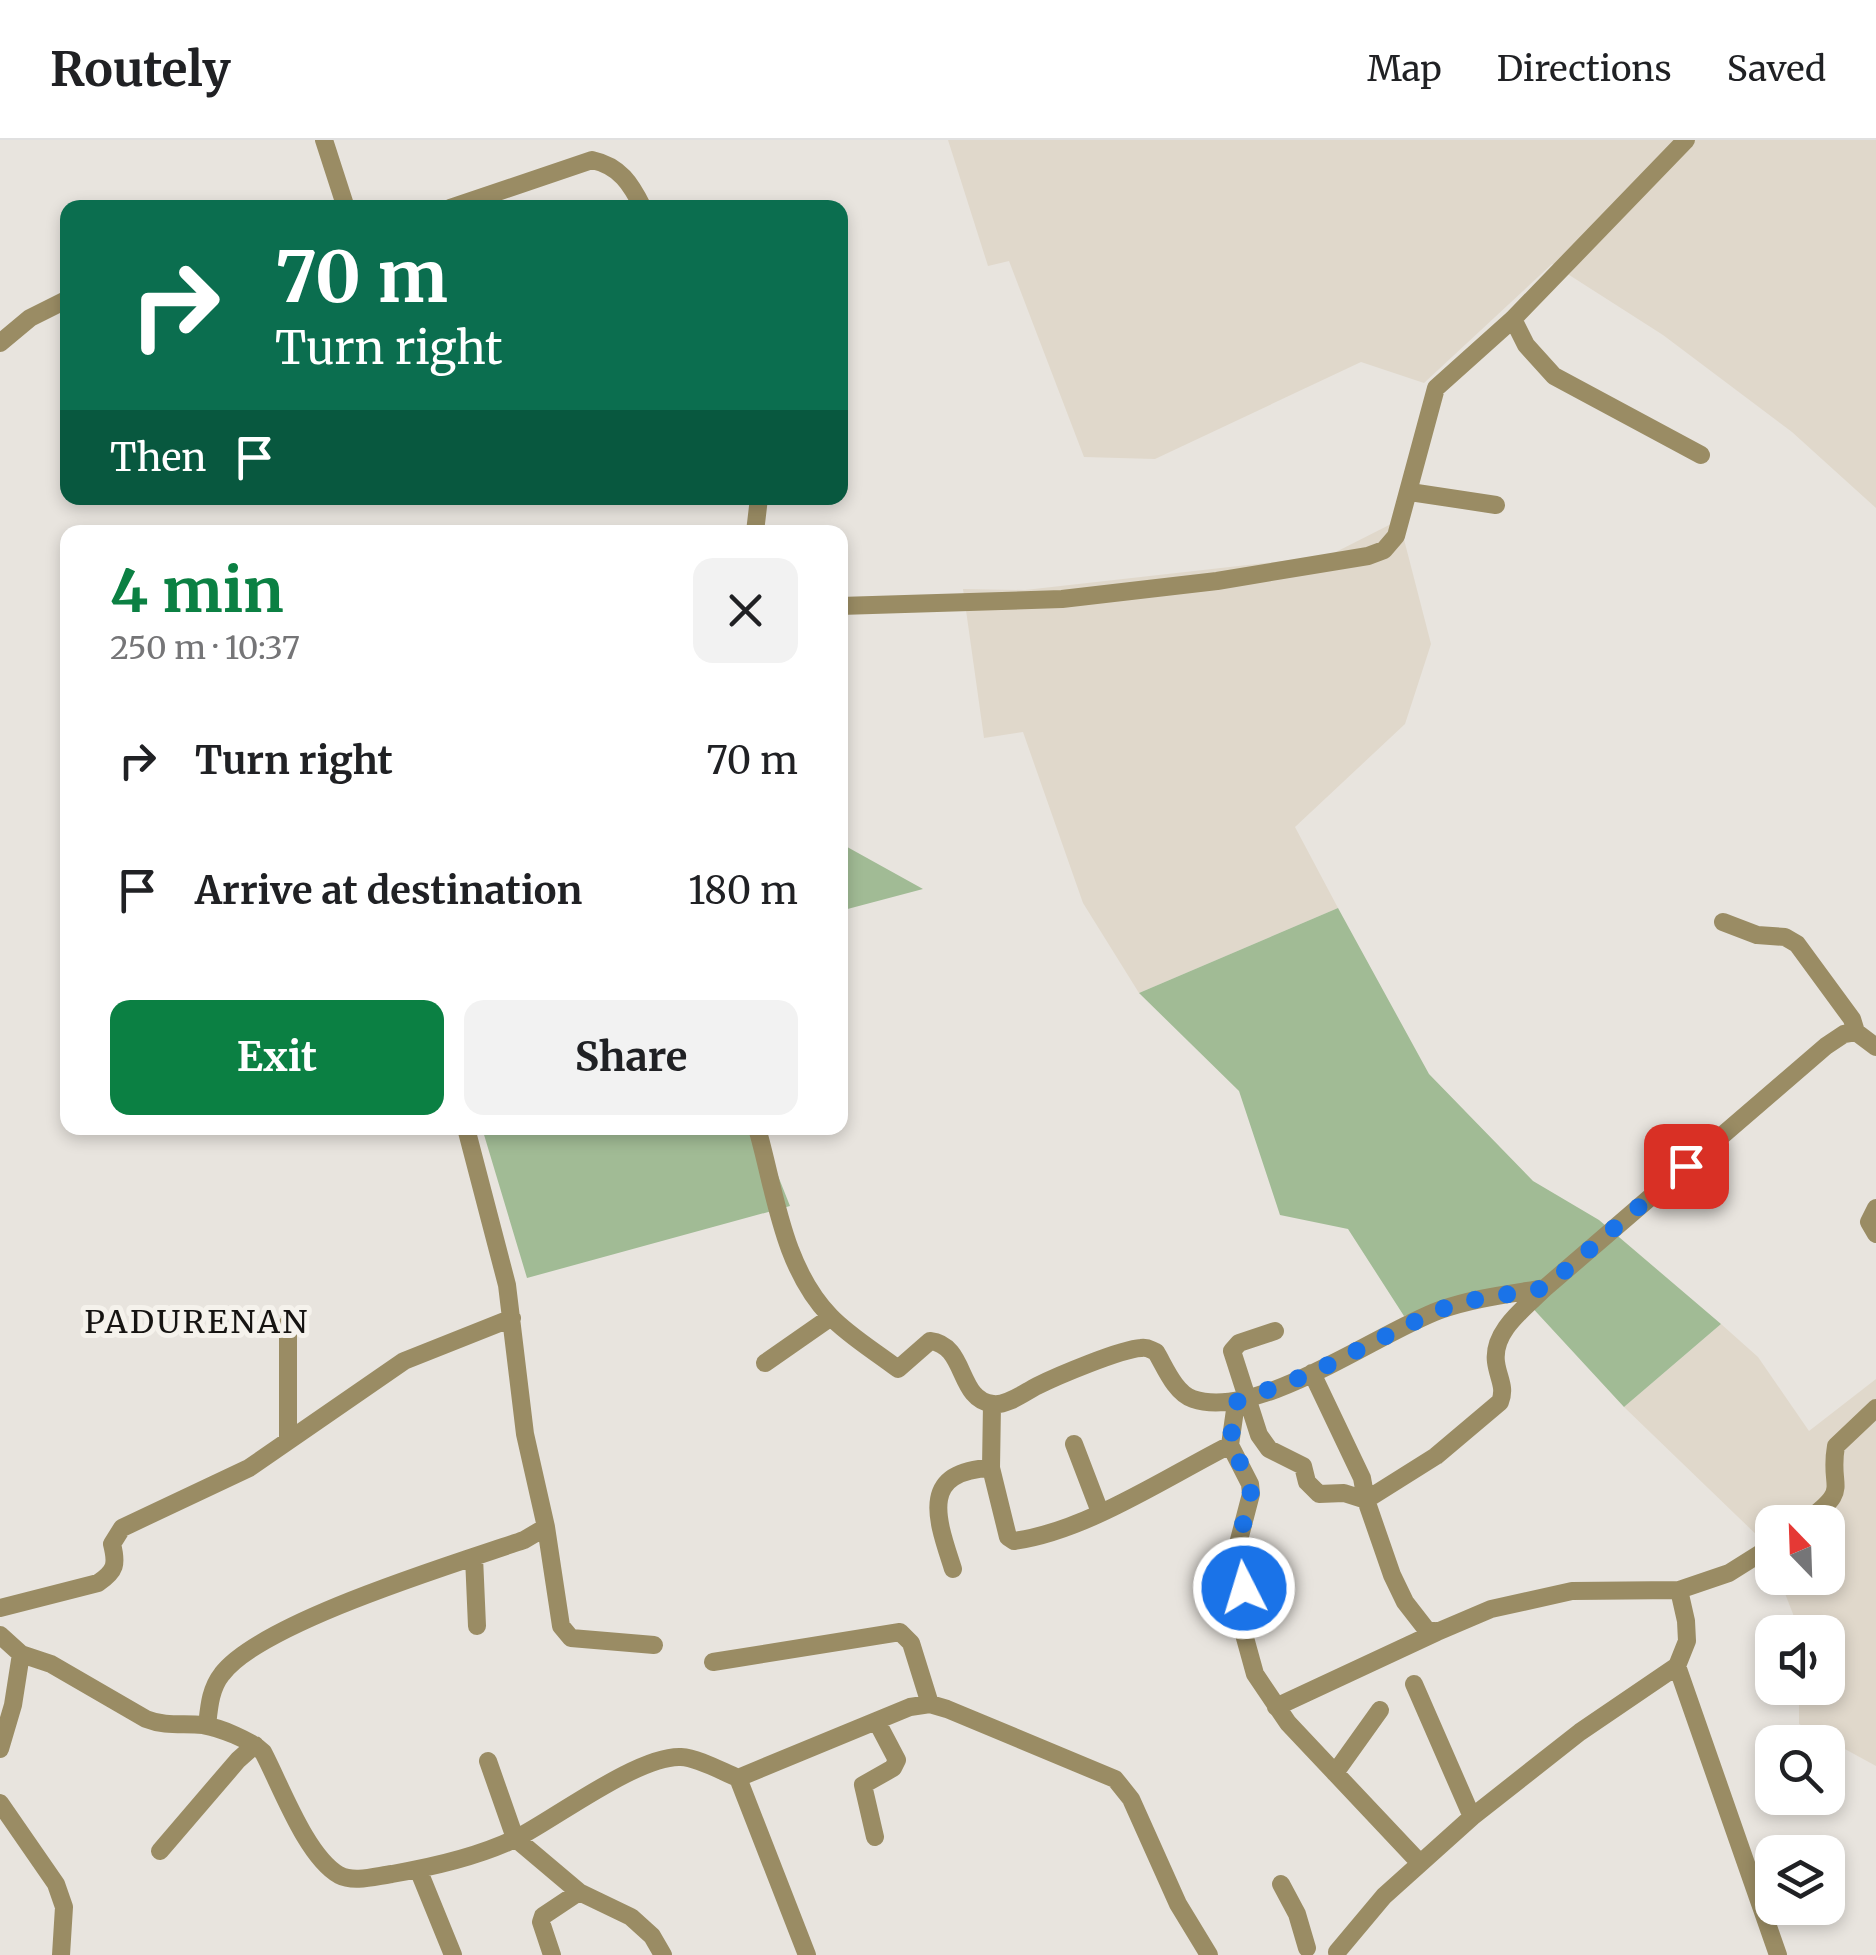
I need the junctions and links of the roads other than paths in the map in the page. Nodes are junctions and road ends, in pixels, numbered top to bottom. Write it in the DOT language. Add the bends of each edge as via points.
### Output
graph roads {
  1 [pos="324,140"];
  2 [pos="1686,140"];
  3 [pos="343,200"];
  4 [pos="474,200"];
  5 [pos="639,200"];
  6 [pos="60,308"];
  7 [pos="1513,319"];
  8 [pos="0,343"];
  9 [pos="1701,455"];
  10 [pos="1410,492"];
  11 [pos="1496,505"];
  12 [pos="848,606"];
  13 [pos="1723,922"];
  14 [pos="1856,1032"];
  15 [pos="1876,1048"];
  16 [pos="468,1135"];
  17 [pos="759,1135"];
  18 [pos="1876,1208"];
  19 [pos="1876,1234"];
  20 [pos="1545,1288"];
  21 [pos="830,1317"];
  22 [pos="512,1318"];
  23 [pos="288,1323"];
  24 [pos="1275,1331"];
  25 [pos="765,1362"];
  26 [pos="1312,1373"];
  27 [pos="1242,1401"];
  28 [pos="992,1404"];
  29 [pos="1876,1408"];
  30 [pos="288,1440"];
  31 [pos="1074,1444"];
  32 [pos="1230,1444"];
  33 [pos="991,1468"];
  34 [pos="1366,1500"];
  35 [pos="1826,1505"];
  36 [pos="1100,1512"];
  37 [pos="546,1528"];
  38 [pos="474,1556"];
  39 [pos="1755,1557"];
  40 [pos="953,1570"];
  41 [pos="1678,1590"];
  42 [pos="0,1608"];
  43 [pos="477,1626"];
  44 [pos="1437,1632"];
  45 [pos="1,1638"];
  46 [pos="654,1646"];
  47 [pos="21,1654"];
  48 [pos="713,1662"];
  49 [pos="1677,1666"];
  50 [pos="1414,1684"];
  51 [pos="930,1704"];
  52 [pos="1276,1707"];
  53 [pos="1380,1710"];
  54 [pos="877,1722"];
  55 [pos="207,1726"];
  56 [pos="255,1745"];
  57 [pos="0,1750"];
  58 [pos="488,1762"];
  59 [pos="1335,1773"];
  60 [pos="738,1778"];
  61 [pos="0,1803"];
  62 [pos="1472,1817"];
  63 [pos="875,1837"];
  64 [pos="515,1838"];
  65 [pos="160,1851"];
  66 [pos="1419,1862"];
  67 [pos="418,1869"];
  68 [pos="1281,1884"];
  69 [pos="580,1892"];
  70 [pos="1300,1952"];
  71 [pos="1339,1953"];
  72 [pos="61,1955"];
  73 [pos="453,1955"];
  74 [pos="552,1955"];
  75 [pos="663,1955"];
  76 [pos="807,1955"];
  77 [pos="1209,1955"];
  78 [pos="1778,1955"];
  1 -- 3 [label="street"];
  2 -- 7 [label="street"];
  4 -- 5 [label="street" via="592,160 630,181"];
  6 -- 8 [label="street" via="30,318"];
  7 -- 9 [label="street" via="1554,376"];
  7 -- 10 [label="street" via="1436,388"];
  10 -- 11 [label="street"];
  10 -- 12 [label="street" via="1396,536 1368,556 1062,598"];
  13 -- 14 [label="street" via="1797,944"];
  14 -- 15 [label="street"];
  14 -- 20 [label="street" via="1826,1046"];
  16 -- 22 [label="street"];
  17 -- 21 [label="street" via="785,1234 806,1286"];
  18 -- 19 [label="street" via="1869,1222"];
  20 -- 26 [label="street" via="1438,1310"];
  20 -- 34 [label="street" via="1500,1338 1500,1402 1436,1456"];
  21 -- 25 [label="street"];
  21 -- 28 [label="street" via="898,1369 928,1343 944,1345 977,1397"];
  22 -- 30 [label="street" via="404,1361"];
  22 -- 37 [label="street"];
  23 -- 30 [label="street"];
  24 -- 27 [label="street" via="1232,1351"];
  26 -- 27 [label="street"];
  26 -- 34 [label="street"];
  27 -- 28 [label="street" via="1187,1396 1156,1352 1139,1348"];
  27 -- 32 [label="street"];
  27 -- 34 [label="street" via="1269,1448 1303,1466 1319,1494"];
  28 -- 33 [label="street"];
  29 -- 35 [label="street" via="1836,1446 1837,1490"];
  30 -- 42 [label="street" via="249,1468 122,1528 112,1544 111,1574 98,1582"];
  31 -- 36 [label="street"];
  32 -- 36 [label="street"];
  32 -- 52 [label="street" via="1251,1494 1239,1540 1242,1627 1255,1674"];
  33 -- 36 [label="street" via="1010,1540 1032,1539"];
  33 -- 40 [label="street" via="950,1480 938,1500"];
  34 -- 44 [label="street" via="1406,1602 1419,1623"];
  37 -- 38 [label="street"];
  37 -- 46 [label="street" via="565,1633"];
  38 -- 43 [label="street"];
  38 -- 55 [label="street" via="334,1609 246,1652 221,1674"];
  39 -- 41 [label="street"];
  41 -- 44 [label="street" via="1572,1591 1491,1608"];
  41 -- 49 [label="street" via="1686,1641"];
  44 -- 52 [label="street"];
  45 -- 47 [label="street"];
  47 -- 55 [label="street" via="162,1725"];
  47 -- 57 [label="street"];
  48 -- 51 [label="street" via="900,1632 911,1643"];
  49 -- 62 [label="street"];
  49 -- 78 [label="street"];
  50 -- 62 [label="street"];
  51 -- 54 [label="street"];
  51 -- 77 [label="street" via="1115,1780 1131,1798 1178,1904"];
  52 -- 59 [label="street"];
  53 -- 59 [label="street"];
  54 -- 60 [label="street"];
  54 -- 63 [label="street" via="897,1760 863,1785"];
  55 -- 56 [label="street"];
  56 -- 65 [label="street"];
  56 -- 67 [label="street" via="327,1866 343,1878 362,1879"];
  58 -- 64 [label="street"];
  59 -- 66 [label="street"];
  60 -- 64 [label="street" via="685,1758 665,1760 608,1783"];
  60 -- 76 [label="street"];
  61 -- 72 [label="street" via="56,1884 64,1907"];
  62 -- 66 [label="street"];
  64 -- 67 [label="street"];
  64 -- 69 [label="street"];
  66 -- 71 [label="street"];
  67 -- 73 [label="street"];
  68 -- 70 [label="street" via="1297,1914"];
  69 -- 74 [label="street" via="540,1922"];
  69 -- 75 [label="street" via="632,1917"];
  70 -- 71 [label="street"];
}
